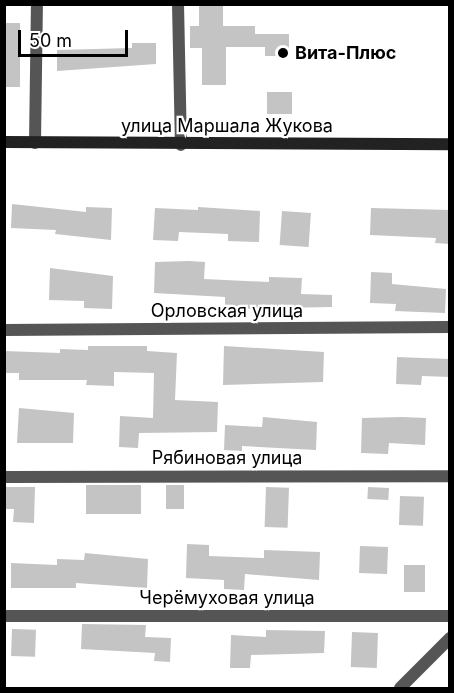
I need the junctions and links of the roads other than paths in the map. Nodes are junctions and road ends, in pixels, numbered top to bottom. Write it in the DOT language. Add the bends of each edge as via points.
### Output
graph roads {
  1 [pos="38,4"];
  2 [pos="178,4"];
  3 [pos="4,142"];
  4 [pos="35,143"];
  5 [pos="450,144"];
  6 [pos="181,145"];
  7 [pos="450,327"];
  8 [pos="4,330"];
  9 [pos="450,476"];
  10 [pos="4,477"];
  11 [pos="4,616"];
  12 [pos="450,616"];
  13 [pos="450,638"];
  14 [pos="400,688"];
  1 -- 4 [label="street"];
  2 -- 6 [label="street"];
  3 -- 4 [label="main road, улица Маршала Жукова"];
  4 -- 6 [label="main road, улица Маршала Жукова"];
  5 -- 6 [label="main road, улица Маршала Жукова"];
  7 -- 8 [label="street, Орловская улица"];
  9 -- 10 [label="street, Рябиновая улица"];
  11 -- 12 [label="street, Черёмуховая улица"];
  13 -- 14 [label="street"];
}
